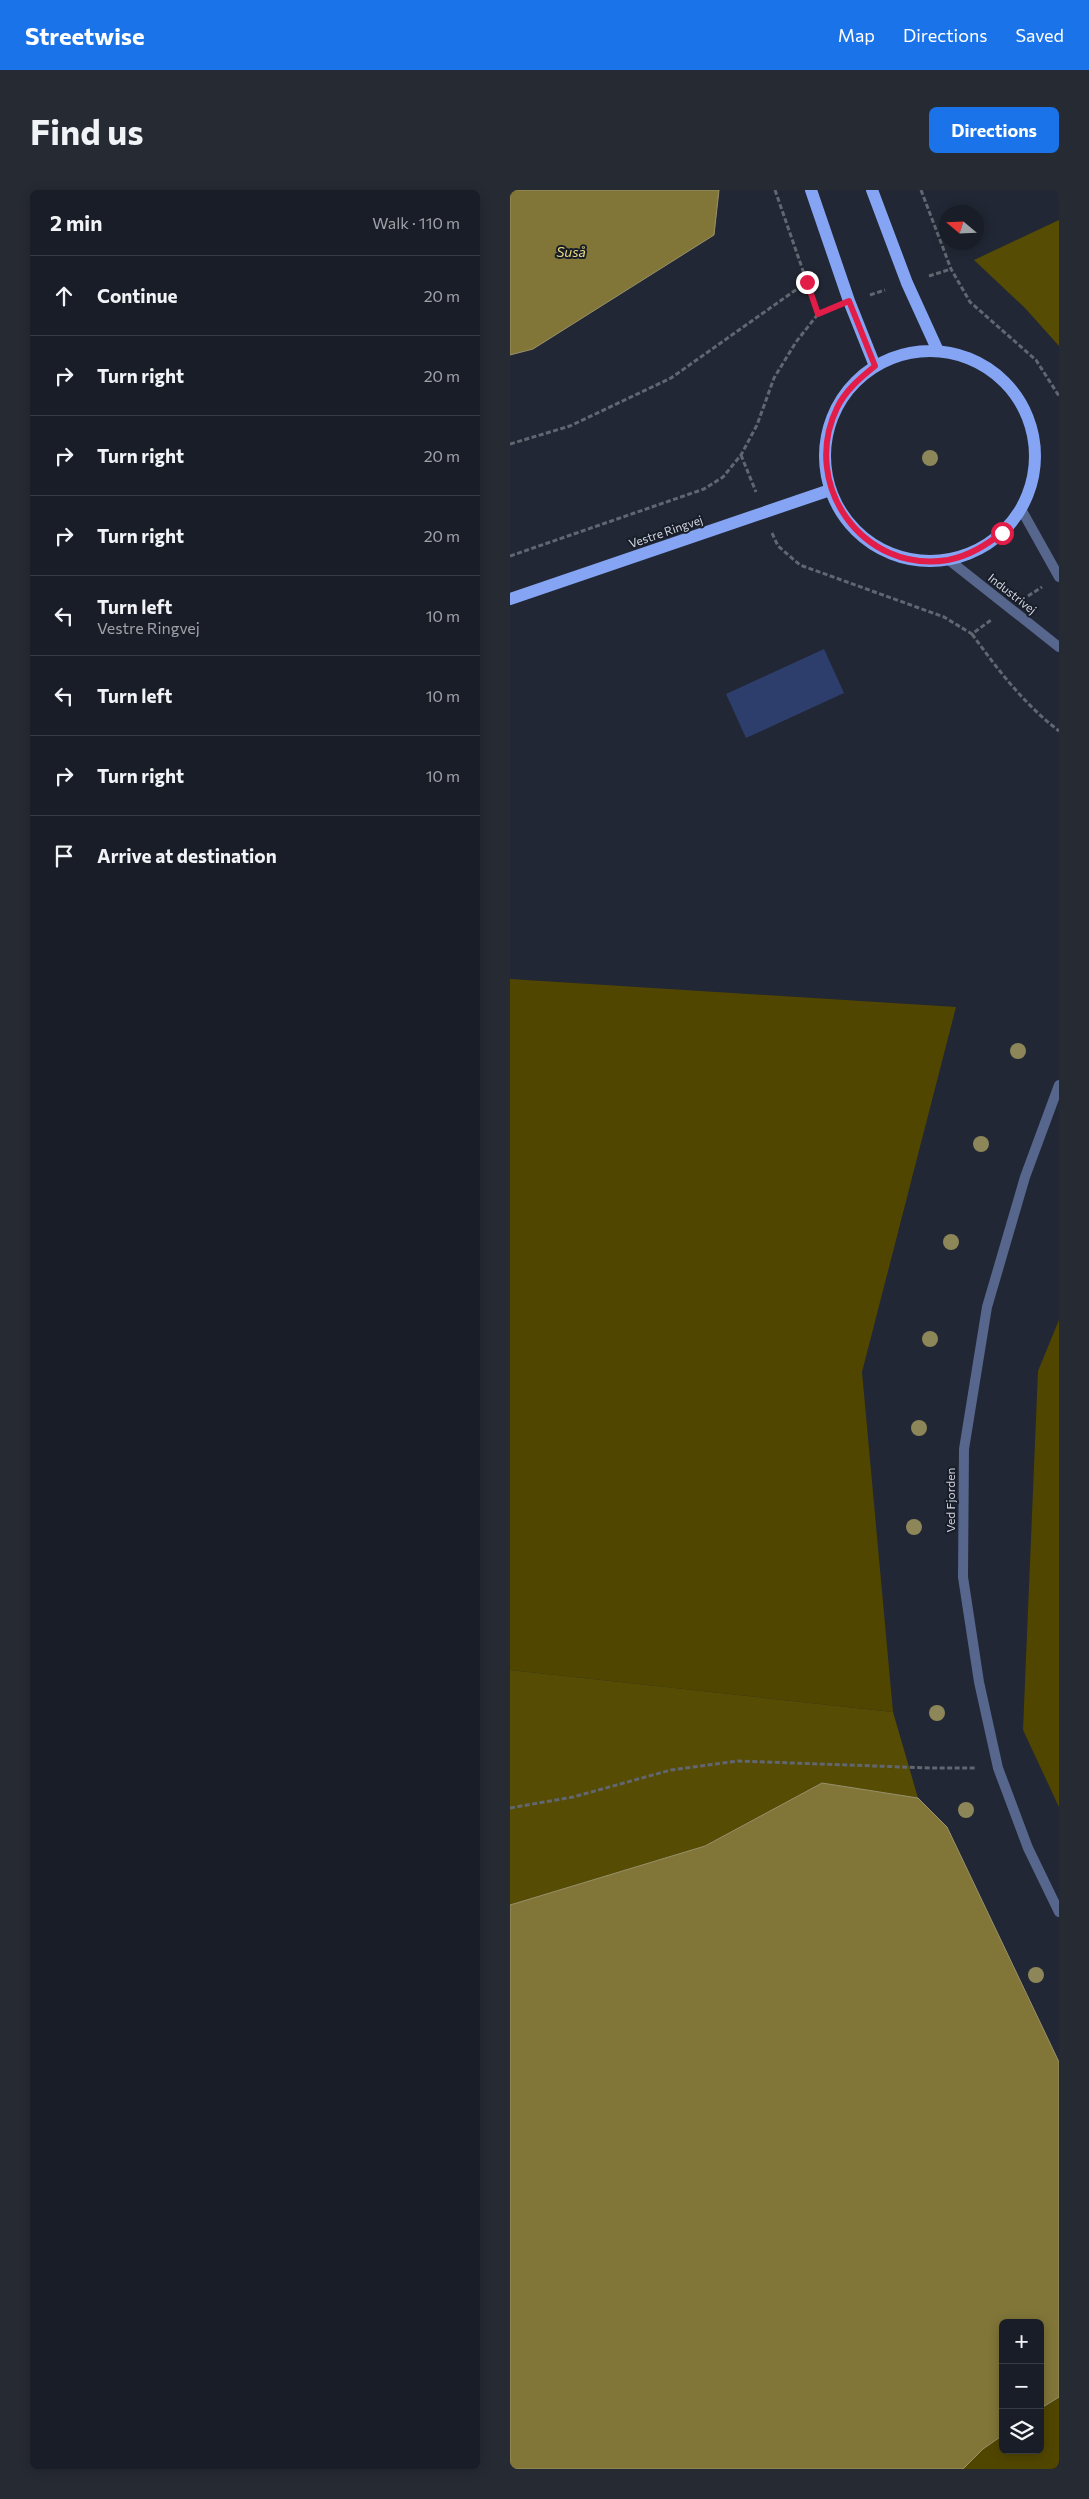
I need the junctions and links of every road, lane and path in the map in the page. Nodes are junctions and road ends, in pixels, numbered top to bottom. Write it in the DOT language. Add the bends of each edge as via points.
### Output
graph roads {
  1 [pos="775,190"];
  2 [pos="811,190"];
  3 [pos="872,190"];
  4 [pos="921,190"];
  5 [pos="951,269"];
  6 [pos="807,282"];
  7 [pos="906,283"];
  8 [pos="849,301"];
  9 [pos="818,314"];
  10 [pos="938,351"];
  11 [pos="875,366"];
  12 [pos="1059,396"];
  13 [pos="510,444"];
  14 [pos="741,455"];
  15 [pos="830,490"];
  16 [pos="1021,509"];
  17 [pos="764,513"];
  18 [pos="510,556"];
  19 [pos="949,560"];
  20 [pos="1059,577"];
  21 [pos="510,599"];
  22 [pos="1009,607"];
  23 [pos="972,634"];
  24 [pos="1059,647"];
  25 [pos="1059,731"];
  26 [pos="1059,1085"];
  27 [pos="998,1768"];
  28 [pos="510,1808"];
  29 [pos="1059,1912"];
  1 -- 6 [label="path"];
  2 -- 8 [label="main road"];
  3 -- 7 [label="main road"];
  4 -- 5 [label="path"];
  5 -- 7 [label="path"];
  5 -- 12 [label="path" via="970,302 1036,360"];
  6 -- 9 [label="path"];
  6 -- 13 [label="path" via="671,378 570,426"];
  7 -- 8 [label="path"];
  7 -- 10 [label="main road"];
  8 -- 9 [label="path"];
  8 -- 11 [label="main road"];
  9 -- 14 [label="path" via="774,378 757,425"];
  10 -- 11 [label="main road" via="906,353"];
  10 -- 16 [label="main road" via="973,360 988,369 1002,379 1024,407 1035,441 1034,476"];
  11 -- 15 [label="main road" via="853,384 837,407 828,434 825,462"];
  14 -- 17 [label="path"];
  14 -- 18 [label="path" via="723,476 704,489"];
  15 -- 17 [label="main road, Vestre Ringvej"];
  15 -- 19 [label="main road" via="844,516 864,538 890,554 919,561"];
  16 -- 19 [label="main road" via="1002,533 977,550"];
  16 -- 20 [label="street"];
  17 -- 21 [label="main road, Vestre Ringvej"];
  17 -- 23 [label="path" via="778,546 800,565 944,617"];
  19 -- 22 [label="street, Industrivej"];
  20 -- 22 [label="path"];
  22 -- 23 [label="path"];
  22 -- 24 [label="street, Industrivej"];
  23 -- 25 [label="path" via="1005,679"];
  26 -- 27 [label="street, Ved Fjorden" via="1025,1177 987,1307 964,1449 963,1577 979,1682"];
  27 -- 28 [label="path" via="738,1761 671,1770 573,1797"];
  27 -- 29 [label="street, Ved Fjorden" via="1028,1848"];
}
